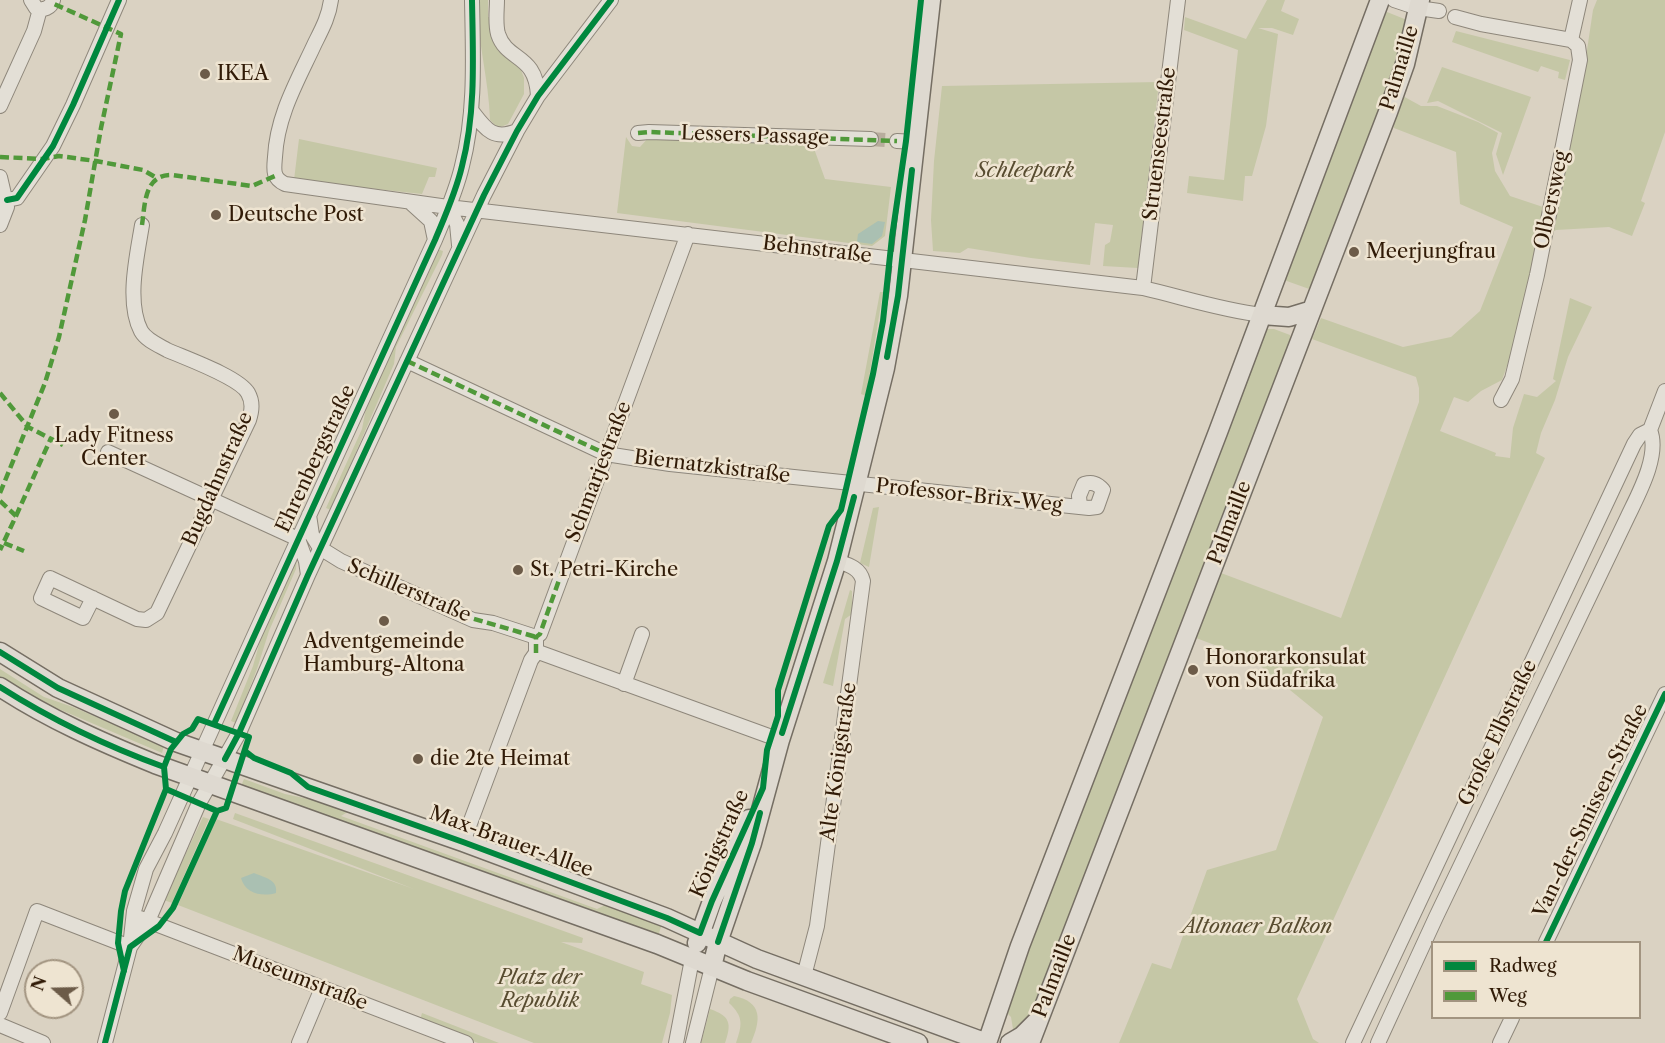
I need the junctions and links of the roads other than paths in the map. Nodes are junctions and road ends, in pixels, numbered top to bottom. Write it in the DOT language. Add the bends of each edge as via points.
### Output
graph roads {
  1 [pos="52,0"];
  2 [pos="119,0"];
  3 [pos="331,0"];
  4 [pos="471,0"];
  5 [pos="497,0"];
  6 [pos="611,0"];
  7 [pos="931,0"];
  8 [pos="1178,0"];
  9 [pos="1380,0"];
  10 [pos="1394,0"];
  11 [pos="1580,0"];
  12 [pos="1419,4"];
  13 [pos="35,5"];
  14 [pos="1439,11"];
  15 [pos="1455,17"];
  16 [pos="1571,40"];
  17 [pos="538,96"];
  18 [pos="0,106"];
  19 [pos="471,110"];
  20 [pos="517,131"];
  21 [pos="638,134"];
  22 [pos="871,140"];
  23 [pos="0,177"];
  24 [pos="7,200"];
  25 [pos="410,202"];
  26 [pos="448,207"];
  27 [pos="477,210"];
  28 [pos="0,225"];
  29 [pos="142,225"];
  30 [pos="688,234"];
  31 [pos="435,240"];
  32 [pos="459,247"];
  33 [pos="902,260"];
  34 [pos="1143,288"];
  35 [pos="1312,310"];
  36 [pos="1262,315"];
  37 [pos="407,361"];
  38 [pos="1665,391"];
  39 [pos="1502,400"];
  40 [pos="1650,430"];
  41 [pos="1665,437"];
  42 [pos="108,452"];
  43 [pos="606,454"];
  44 [pos="858,484"];
  45 [pos="210,499"];
  46 [pos="1080,507"];
  47 [pos="309,515"];
  48 [pos="298,539"];
  49 [pos="320,548"];
  50 [pos="837,561"];
  51 [pos="308,575"];
  52 [pos="93,598"];
  53 [pos="642,634"];
  54 [pos="536,637"];
  55 [pos="0,652"];
  56 [pos="536,653"];
  57 [pos="624,684"];
  58 [pos="0,687"];
  59 [pos="1665,694"];
  60 [pos="780,740"];
  61 [pos="202,751"];
  62 [pos="225,759"];
  63 [pos="771,769"];
  64 [pos="191,776"];
  65 [pos="210,783"];
  66 [pos="463,842"];
  67 [pos="134,915"];
  68 [pos="148,921"];
  69 [pos="700,933"];
  70 [pos="1546,941"];
  71 [pos="718,942"];
  72 [pos="130,947"];
  73 [pos="692,959"];
  74 [pos="712,967"];
  75 [pos="804,976"];
  76 [pos="322,987"];
  77 [pos="0,1013"];
  78 [pos="1511,1019"];
  79 [pos="1038,1020"];
  80 [pos="0,1025"];
  81 [pos="43,1043"];
  82 [pos="105,1043"];
  83 [pos="299,1043"];
  84 [pos="466,1043"];
  85 [pos="676,1043"];
  86 [pos="693,1043"];
  87 [pos="918,1043"];
  88 [pos="987,1043"];
  89 [pos="1010,1043"];
  90 [pos="1030,1043"];
  91 [pos="1353,1043"];
  92 [pos="1378,1043"];
  93 [pos="1500,1043"];
  1 -- 13 [label="street" via="47,8"];
  2 -- 24 [label="street" via="52,146 17,198"];
  3 -- 25 [label="street, Behnstraße" via="323,27 281,119 275,176 291,186"];
  4 -- 19 [label="street, Ehrenbergstraße"];
  5 -- 17 [label="street" via="499,34 531,69"];
  6 -- 17 [label="street, Ehrenbergstraße"];
  7 -- 33 [label="main road, Königstraße" via="906,141"];
  8 -- 34 [label="street, Struenseestraße"];
  9 -- 36 [label="main road, Palmaille"];
  10 -- 12 [label="street"];
  11 -- 16 [label="street, Olbersweg"];
  12 -- 14 [label="street"];
  12 -- 35 [label="main road, Palmaille" via="1405,64"];
  13 -- 18 [label="street" via="34,31"];
  15 -- 16 [label="street"];
  16 -- 39 [label="street, Olbersweg" via="1578,46 1580,60 1537,275 1512,378"];
  17 -- 20 [label="street, Ehrenbergstraße"];
  19 -- 20 [label="street" via="491,132 504,135"];
  19 -- 26 [label="street, Ehrenbergstraße" via="462,167"];
  20 -- 27 [label="street, Ehrenbergstraße"];
  21 -- 22 [label="street, Lessers Passage"];
  23 -- 24 [label="street"];
  24 -- 28 [label="street"];
  25 -- 26 [label="street, Behnstraße"];
  25 -- 31 [label="street" via="431,221"];
  26 -- 27 [label="street, Behnstraße"];
  26 -- 31 [label="street, Ehrenbergstraße"];
  26 -- 32 [label="street" via="457,224"];
  27 -- 30 [label="street, Behnstraße"];
  27 -- 32 [label="street, Ehrenbergstraße"];
  29 -- 45 [label="street, Bugdahnstraße" via="134,291 142,333 157,345 238,382 251,401 249,420"];
  30 -- 33 [label="street, Behnstraße"];
  30 -- 43 [label="street, Schmarjestraße"];
  31 -- 47 [label="street, Ehrenbergstraße"];
  32 -- 37 [label="street, Ehrenbergstraße"];
  33 -- 34 [label="street, Behnstraße"];
  33 -- 44 [label="main road, Königstraße" via="885,368"];
  34 -- 36 [label="street, Behnstraße" via="1234,312"];
  35 -- 36 [label="main road" via="1289,316"];
  35 -- 79 [label="main road, Palmaille"];
  36 -- 88 [label="main road, Palmaille" via="1020,946"];
  37 -- 43 [label="street, Biernatzkistraße"];
  37 -- 49 [label="street, Ehrenbergstraße"];
  38 -- 40 [label="street, Große Elbstraße"];
  40 -- 41 [label="street"];
  40 -- 91 [label="street, Große Elbstraße" via="1634,444"];
  40 -- 92 [label="street, Große Elbstraße" via="1653,450 1628,516"];
  42 -- 45 [label="street"];
  43 -- 44 [label="street, Biernatzkistraße"];
  43 -- 54 [label="street, Schmarjestraße"];
  44 -- 46 [label="street, Professor-Brix-Weg"];
  44 -- 50 [label="main road, Königstraße"];
  45 -- 48 [label="street"];
  45 -- 52 [label="street, Bugdahnstraße" via="157,614 146,620 137,619"];
  47 -- 48 [label="street, Ehrenbergstraße"];
  47 -- 49 [label="street" via="312,535"];
  48 -- 51 [label="street"];
  48 -- 61 [label="street, Ehrenbergstraße"];
  49 -- 51 [label="street, Ehrenbergstraße"];
  49 -- 54 [label="street, Schillerstraße" via="461,615"];
  50 -- 60 [label="main road, Königstraße"];
  50 -- 75 [label="street, Alte Königstraße" via="853,567 863,581 817,926"];
  51 -- 62 [label="street, Ehrenbergstraße"];
  53 -- 57 [label="street"];
  54 -- 56 [label="street, Schmarjestraße"];
  55 -- 61 [label="main road, Max-Brauer-Allee" via="86,702"];
  56 -- 57 [label="street"];
  56 -- 66 [label="street, Schmarjestraße"];
  57 -- 60 [label="street"];
  58 -- 64 [label="main road" via="92,738"];
  59 -- 70 [label="street, Van-der-Smissen-Straße"];
  60 -- 63 [label="main road, Königstraße"];
  61 -- 62 [label="main road, Max-Brauer-Allee"];
  61 -- 64 [label="street, Ehrenbergstraße"];
  62 -- 65 [label="street, Ehrenbergstraße"];
  62 -- 66 [label="main road, Max-Brauer-Allee"];
  63 -- 69 [label="main road, Königstraße"];
  63 -- 71 [label="main road, Königstraße" via="752,843"];
  64 -- 65 [label="main road"];
  64 -- 67 [label="street" via="146,869"];
  65 -- 68 [label="street"];
  65 -- 73 [label="main road"];
  66 -- 69 [label="main road, Max-Brauer-Allee"];
  67 -- 68 [label="street, Museumstraße"];
  67 -- 72 [label="street"];
  68 -- 72 [label="street"];
  68 -- 76 [label="street, Museumstraße"];
  69 -- 71 [label="main road, Max-Brauer-Allee"];
  69 -- 73 [label="main road"];
  71 -- 74 [label="main road"];
  71 -- 75 [label="main road, Max-Brauer-Allee"];
  72 -- 77 [label="street" via="37,911"];
  72 -- 82 [label="street"];
  73 -- 74 [label="main road"];
  73 -- 85 [label="street"];
  74 -- 86 [label="street"];
  74 -- 87 [label="main road"];
  75 -- 88 [label="main road, Max-Brauer-Allee"];
  76 -- 83 [label="street"];
  76 -- 84 [label="street, Museumstraße"];
  78 -- 93 [label="street"];
  79 -- 89 [label="main road"];
  79 -- 90 [label="main road, Palmaille"];
  80 -- 81 [label="street"];
}
